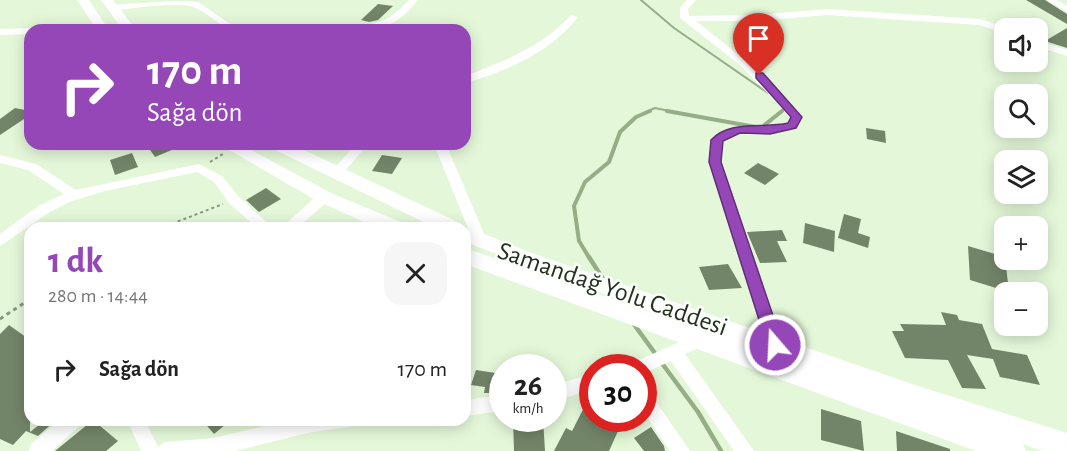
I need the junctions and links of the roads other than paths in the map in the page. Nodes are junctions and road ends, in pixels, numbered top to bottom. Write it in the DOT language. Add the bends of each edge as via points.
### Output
graph roads {
  1 [pos="83,0"];
  2 [pos="414,0"];
  3 [pos="692,0"];
  4 [pos="1051,0"];
  5 [pos="110,4"];
  6 [pos="1067,9"];
  7 [pos="574,17"];
  8 [pos="687,19"];
  9 [pos="100,24"];
  10 [pos="125,24"];
  11 [pos="225,24"];
  12 [pos="392,24"];
  13 [pos="994,26"];
  14 [pos="24,31"];
  15 [pos="0,32"];
  16 [pos="1048,47"];
  17 [pos="1067,53"];
  18 [pos="471,78"];
  19 [pos="237,150"];
  20 [pos="289,150"];
  21 [pos="357,150"];
  22 [pos="442,150"];
  23 [pos="0,159"];
  24 [pos="336,174"];
  25 [pos="74,195"];
  26 [pos="324,197"];
  27 [pos="25,222"];
  28 [pos="259,222"];
  29 [pos="295,222"];
  30 [pos="382,222"];
  31 [pos="440,222"];
  32 [pos="468,222"];
  33 [pos="24,223"];
  34 [pos="473,237"];
  35 [pos="0,241"];
  36 [pos="471,258"];
  37 [pos="700,340"];
  38 [pos="775,345"];
  39 [pos="670,353"];
  40 [pos="657,359"];
  41 [pos="489,405"];
  42 [pos="471,407"];
  43 [pos="657,417"];
  44 [pos="66,426"];
  45 [pos="139,426"];
  46 [pos="300,426"];
  47 [pos="1067,446"];
  48 [pos="38,451"];
  49 [pos="150,451"];
  50 [pos="165,451"];
  51 [pos="681,451"];
  52 [pos="745,451"];
  53 [pos="1012,451"];
  1 -- 9 [label="highway"];
  2 -- 12 [label="street"];
  3 -- 8 [label="street" via="684,8"];
  4 -- 6 [label="street"];
  5 -- 10 [label="highway"];
  5 -- 11 [label="street" via="195,4"];
  7 -- 18 [label="street" via="561,33 524,56"];
  8 -- 13 [label="street" via="827,12 980,21"];
  8 -- 38 [label="street" via="734,51 797,117 792,126 770,131 740,129 717,140 715,162"];
  14 -- 15 [label="street"];
  16 -- 17 [label="street"];
  19 -- 26 [label="highway"];
  20 -- 24 [label="highway"];
  21 -- 24 [label="street"];
  22 -- 32 [label="street"];
  23 -- 25 [label="street" via="32,167"];
  24 -- 31 [label="highway"];
  25 -- 27 [label="street"];
  25 -- 28 [label="street" via="199,168 218,179"];
  26 -- 29 [label="street"];
  26 -- 30 [label="highway"];
  33 -- 35 [label="street"];
  34 -- 38 [label="highway, Samandağ Yolu Caddesi"];
  36 -- 37 [label="highway, Samandağ Yolu Caddesi"];
  37 -- 39 [label="street"];
  37 -- 53 [label="highway, Samandağ Yolu Caddesi"];
  38 -- 47 [label="highway, Samandağ Yolu Caddesi" via="915,397"];
  39 -- 40 [label="street"];
  39 -- 52 [label="street"];
  41 -- 42 [label="street"];
  43 -- 51 [label="street"];
  44 -- 48 [label="street"];
  45 -- 49 [label="street"];
  46 -- 50 [label="street" via="214,447"];
}
